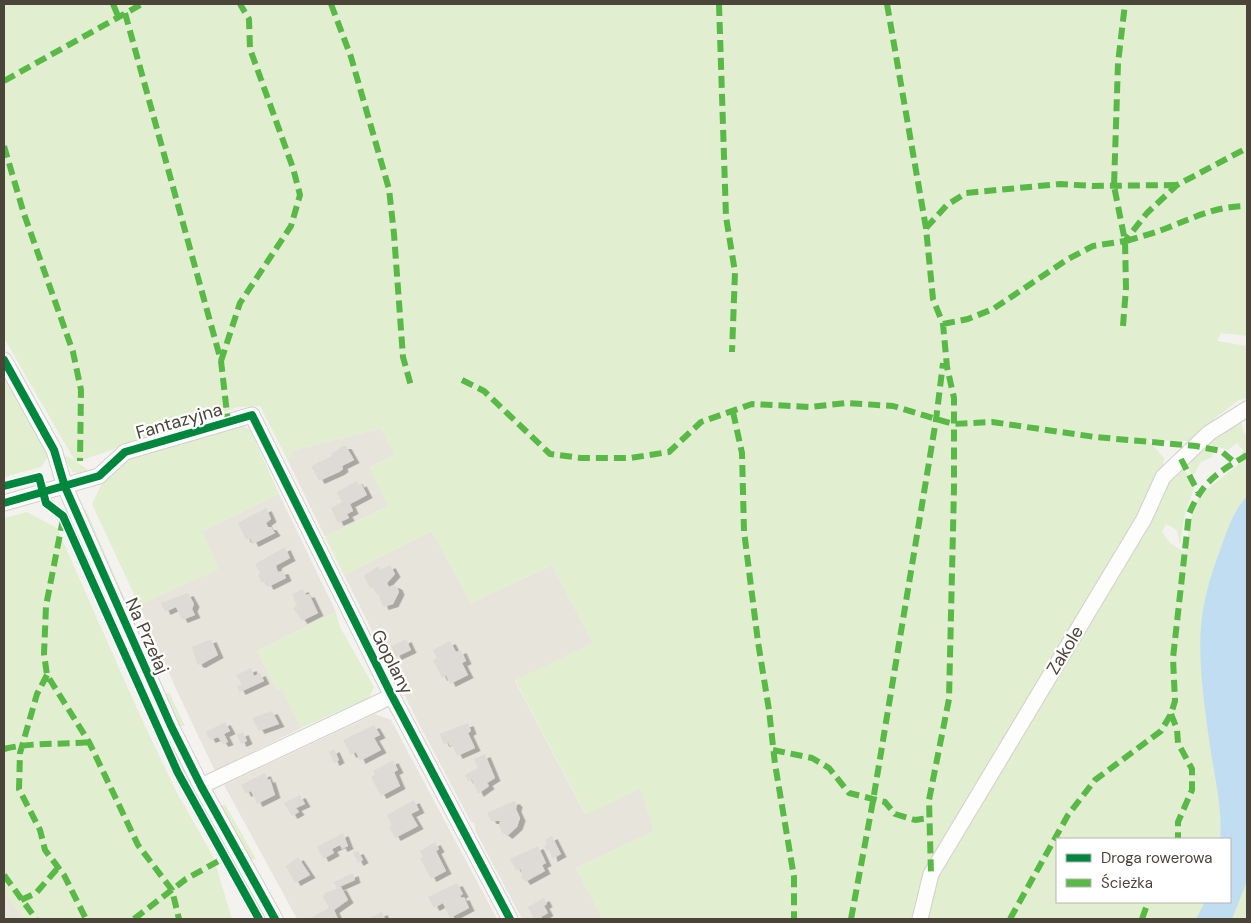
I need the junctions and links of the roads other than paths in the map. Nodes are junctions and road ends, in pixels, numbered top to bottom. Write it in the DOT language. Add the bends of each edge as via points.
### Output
graph roads {
  1 [pos="4,360"];
  2 [pos="1247,409"];
  3 [pos="252,415"];
  4 [pos="65,487"];
  5 [pos="4,503"];
  6 [pos="392,696"];
  7 [pos="201,786"];
  8 [pos="275,919"];
  9 [pos="510,919"];
  10 [pos="920,919"];
  1 -- 4 [label="street, Na Przełaj" via="54,450"];
  2 -- 10 [label="street, Zakole" via="1209,433 1164,476 1144,519 931,874"];
  3 -- 4 [label="street, Fantazyjna" via="125,452 99,476"];
  3 -- 6 [label="street, Goplany"];
  4 -- 5 [label="street, Fantazyjna"];
  4 -- 7 [label="street, Na Przełaj"];
  6 -- 7 [label="street, Goplany"];
  6 -- 9 [label="street, Goplany"];
  7 -- 8 [label="street, Na Przełaj"];
}
